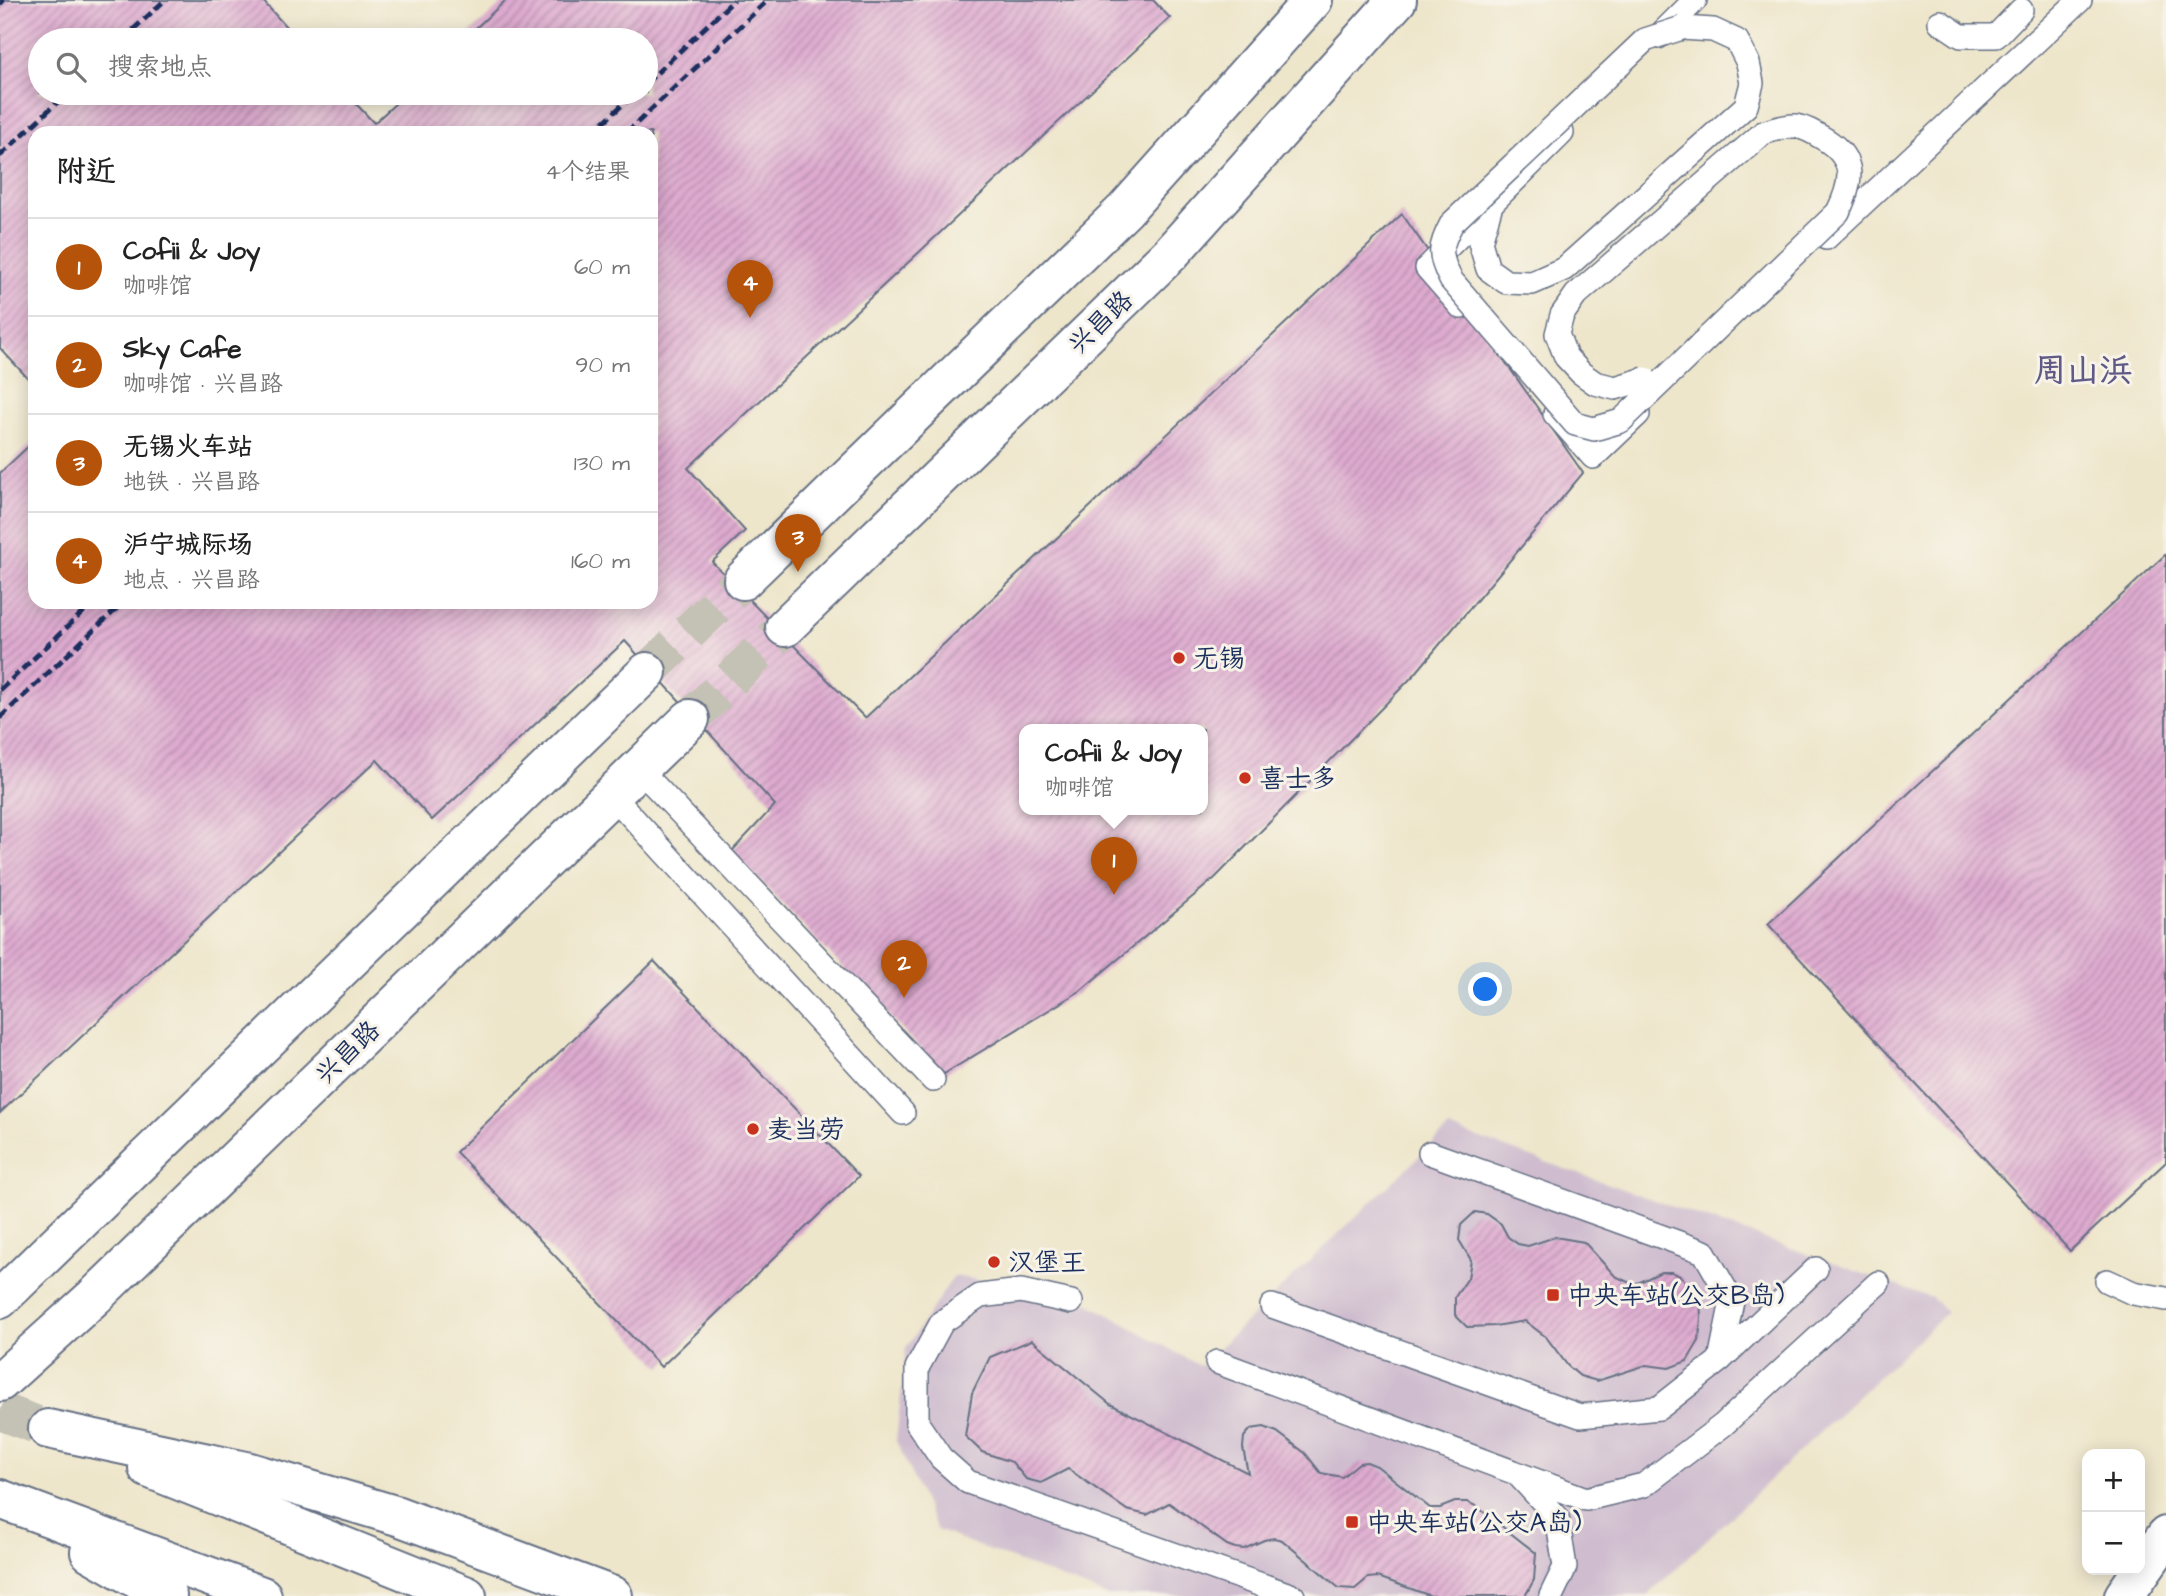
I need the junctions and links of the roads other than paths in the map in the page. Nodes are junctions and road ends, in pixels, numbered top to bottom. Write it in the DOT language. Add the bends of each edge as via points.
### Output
graph roads {
  1 [pos="1313,0"];
  2 [pos="1397,0"];
  3 [pos="1695,0"];
  4 [pos="2080,0"];
  5 [pos="2021,3"];
  6 [pos="1940,22"];
  7 [pos="1492,203"];
  8 [pos="1689,367"];
  9 [pos="743,580"];
  10 [pos="785,627"];
  11 [pos="647,672"];
  12 [pos="690,719"];
  13 [pos="626,782"];
  14 [pos="933,1080"];
  15 [pos="903,1113"];
  16 [pos="1430,1153"];
  17 [pos="1816,1269"];
  18 [pos="2107,1281"];
  19 [pos="1878,1283"];
  20 [pos="0,1299"];
  21 [pos="2166,1299"];
  22 [pos="1071,1302"];
  23 [pos="1272,1307"];
  24 [pos="1720,1360"];
  25 [pos="1217,1362"];
  26 [pos="0,1382"];
  27 [pos="1516,1473"];
  28 [pos="0,1500"];
  29 [pos="2166,1536"];
  30 [pos="167,1596"];
  31 [pos="262,1596"];
  32 [pos="467,1596"];
  33 [pos="612,1596"];
  34 [pos="1293,1596"];
  35 [pos="1550,1596"];
  36 [pos="2124,1596"];
  1 -- 9 [label="main road" via="1125,210"];
  2 -- 10 [label="main road, 兴昌路" via="1170,254"];
  3 -- 7 [label="lane"];
  4 -- 8 [label="lane"];
  5 -- 6 [label="lane" via="1996,36 1961,36"];
  7 -- 8 [label="lane" via="1427,268 1592,457"];
  7 -- 8 [label="lane, bridge" via="1480,242 1488,269 1506,282 1532,284 1564,269 1746,106 1752,83 1737,41 1713,30 1682,28 1645,40 1452,223 1441,243 1441,262 1451,279 1575,424 1594,429 1621,421 1838,212 1849,189 1848,163 1834,145 1812,131 1793,125 1763,133 1576,295 1562,314 1558,334 1566,356 1595,383 1615,388 1645,379"];
  11 -- 20 [label="main road"];
  12 -- 13 [label="main road, 兴昌路"];
  13 -- 14 [label="lane"];
  13 -- 15 [label="lane"];
  13 -- 26 [label="main road, 兴昌路" via="94,1297"];
  16 -- 24 [label="lane" via="1704,1252 1732,1301"];
  17 -- 24 [label="lane"];
  18 -- 21 [label="lane" via="2133,1293"];
  19 -- 27 [label="lane" via="1723,1425 1644,1485 1586,1499"];
  22 -- 34 [label="lane" via="1021,1291 980,1296 942,1322 917,1368 916,1423 941,1458 968,1482"];
  23 -- 24 [label="lane" via="1580,1416 1659,1408"];
  25 -- 27 [label="lane"];
  27 -- 35 [label="lane" via="1557,1517 1565,1567"];
  28 -- 30 [label="main road"];
  28 -- 31 [label="main road"];
  29 -- 36 [label="main road"];
  32 -- 33 [label="main road" via="48,1429 246,1471 398,1516"];
}
